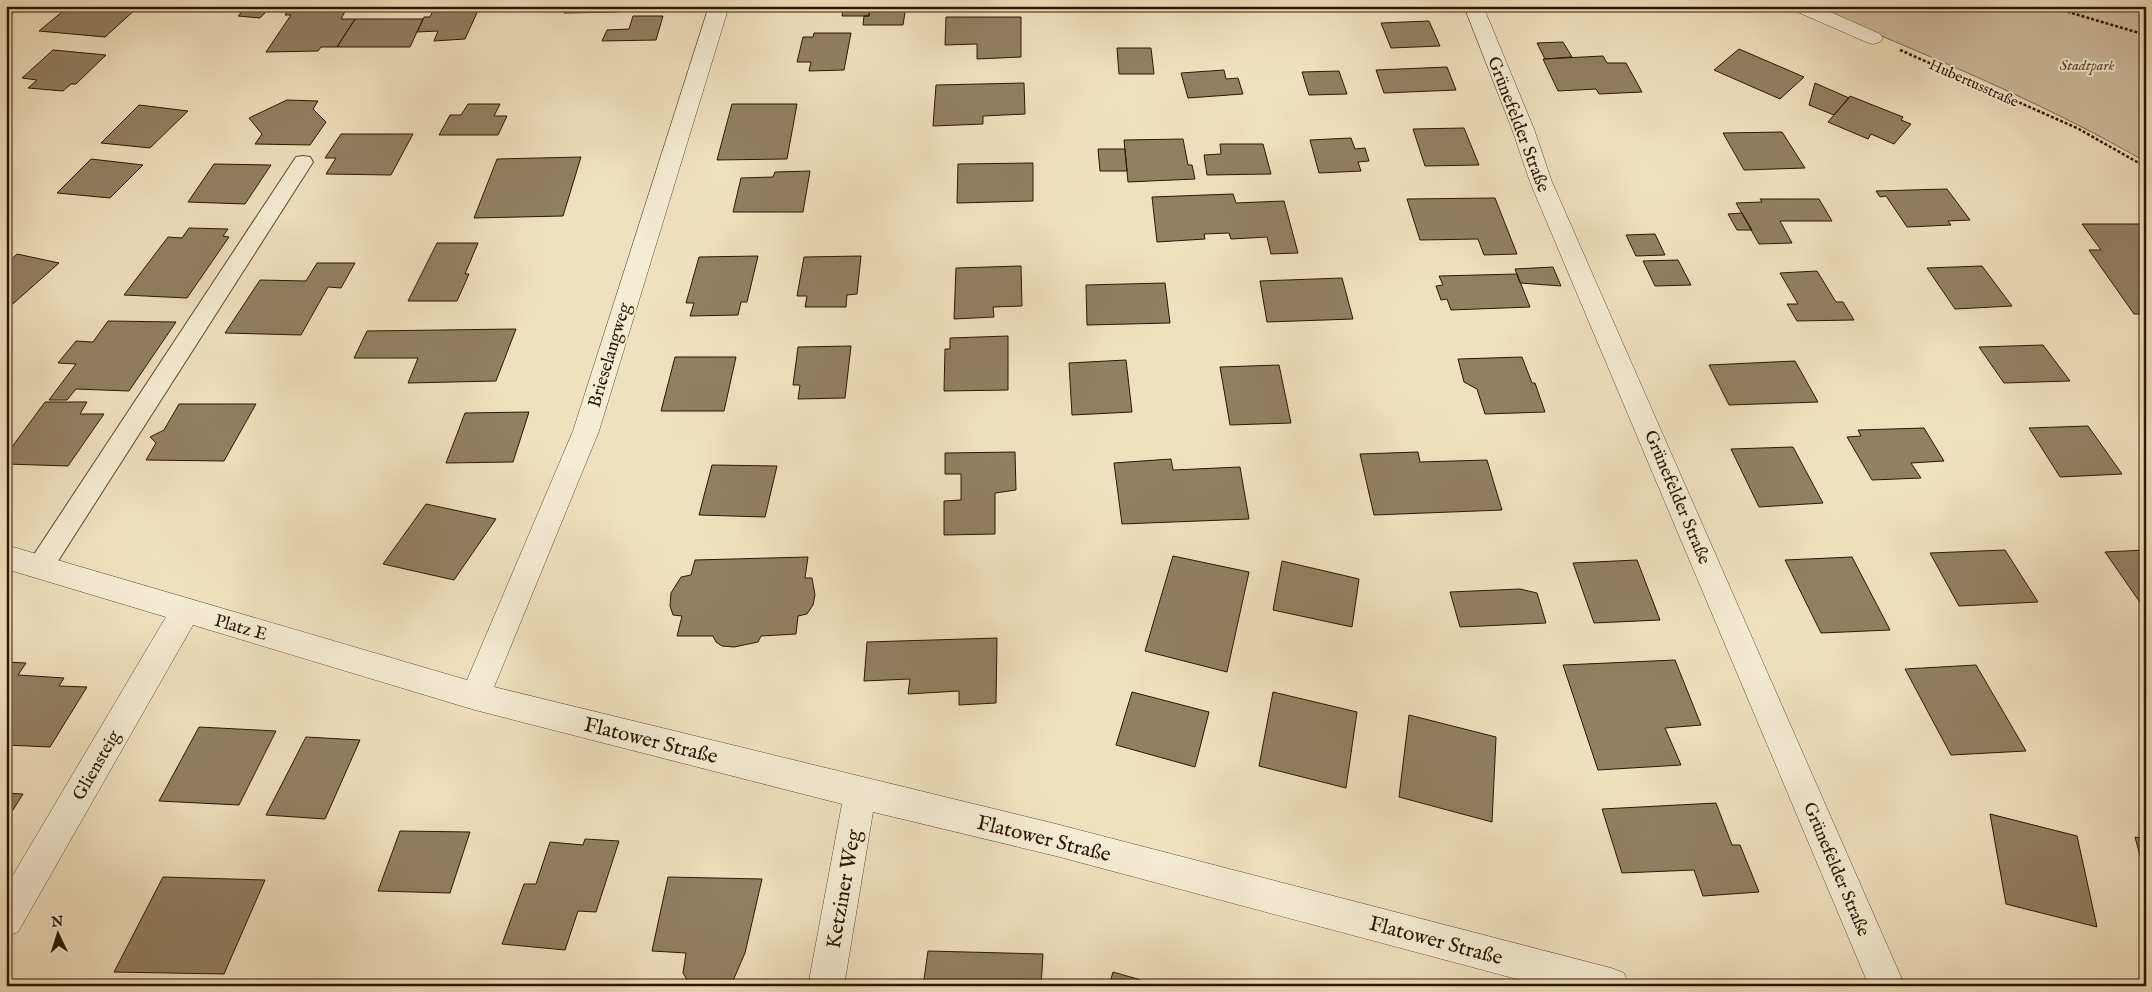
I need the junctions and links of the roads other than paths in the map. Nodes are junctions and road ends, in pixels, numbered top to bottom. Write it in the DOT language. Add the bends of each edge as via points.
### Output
graph roads {
  1 [pos="10,6"];
  2 [pos="719,6"];
  3 [pos="1473,6"];
  4 [pos="1800,6"];
  5 [pos="6,10"];
  6 [pos="1873,38"];
  7 [pos="303,162"];
  8 [pos="6,557"];
  9 [pos="40,568"];
  10 [pos="186,611"];
  11 [pos="475,696"];
  12 [pos="860,793"];
  13 [pos="6,920"];
  14 [pos="826,986"];
  15 [pos="1611,986"];
  16 [pos="1887,986"];
  1 -- 5 [label="street"];
  2 -- 11 [label="street, Brieselangweg" via="586,430"];
  3 -- 16 [label="street, Grünefelder Straße" via="1541,182"];
  4 -- 6 [label="street"];
  7 -- 9 [label="lane"];
  8 -- 9 [label="street, Platz E"];
  9 -- 10 [label="street, Platz E"];
  10 -- 11 [label="street, Platz E"];
  10 -- 13 [label="street, Gliensteig"];
  11 -- 12 [label="street, Flatower Straße"];
  12 -- 14 [label="street, Ketziner Weg"];
  12 -- 15 [label="street, Flatower Straße" via="1056,840"];
}
